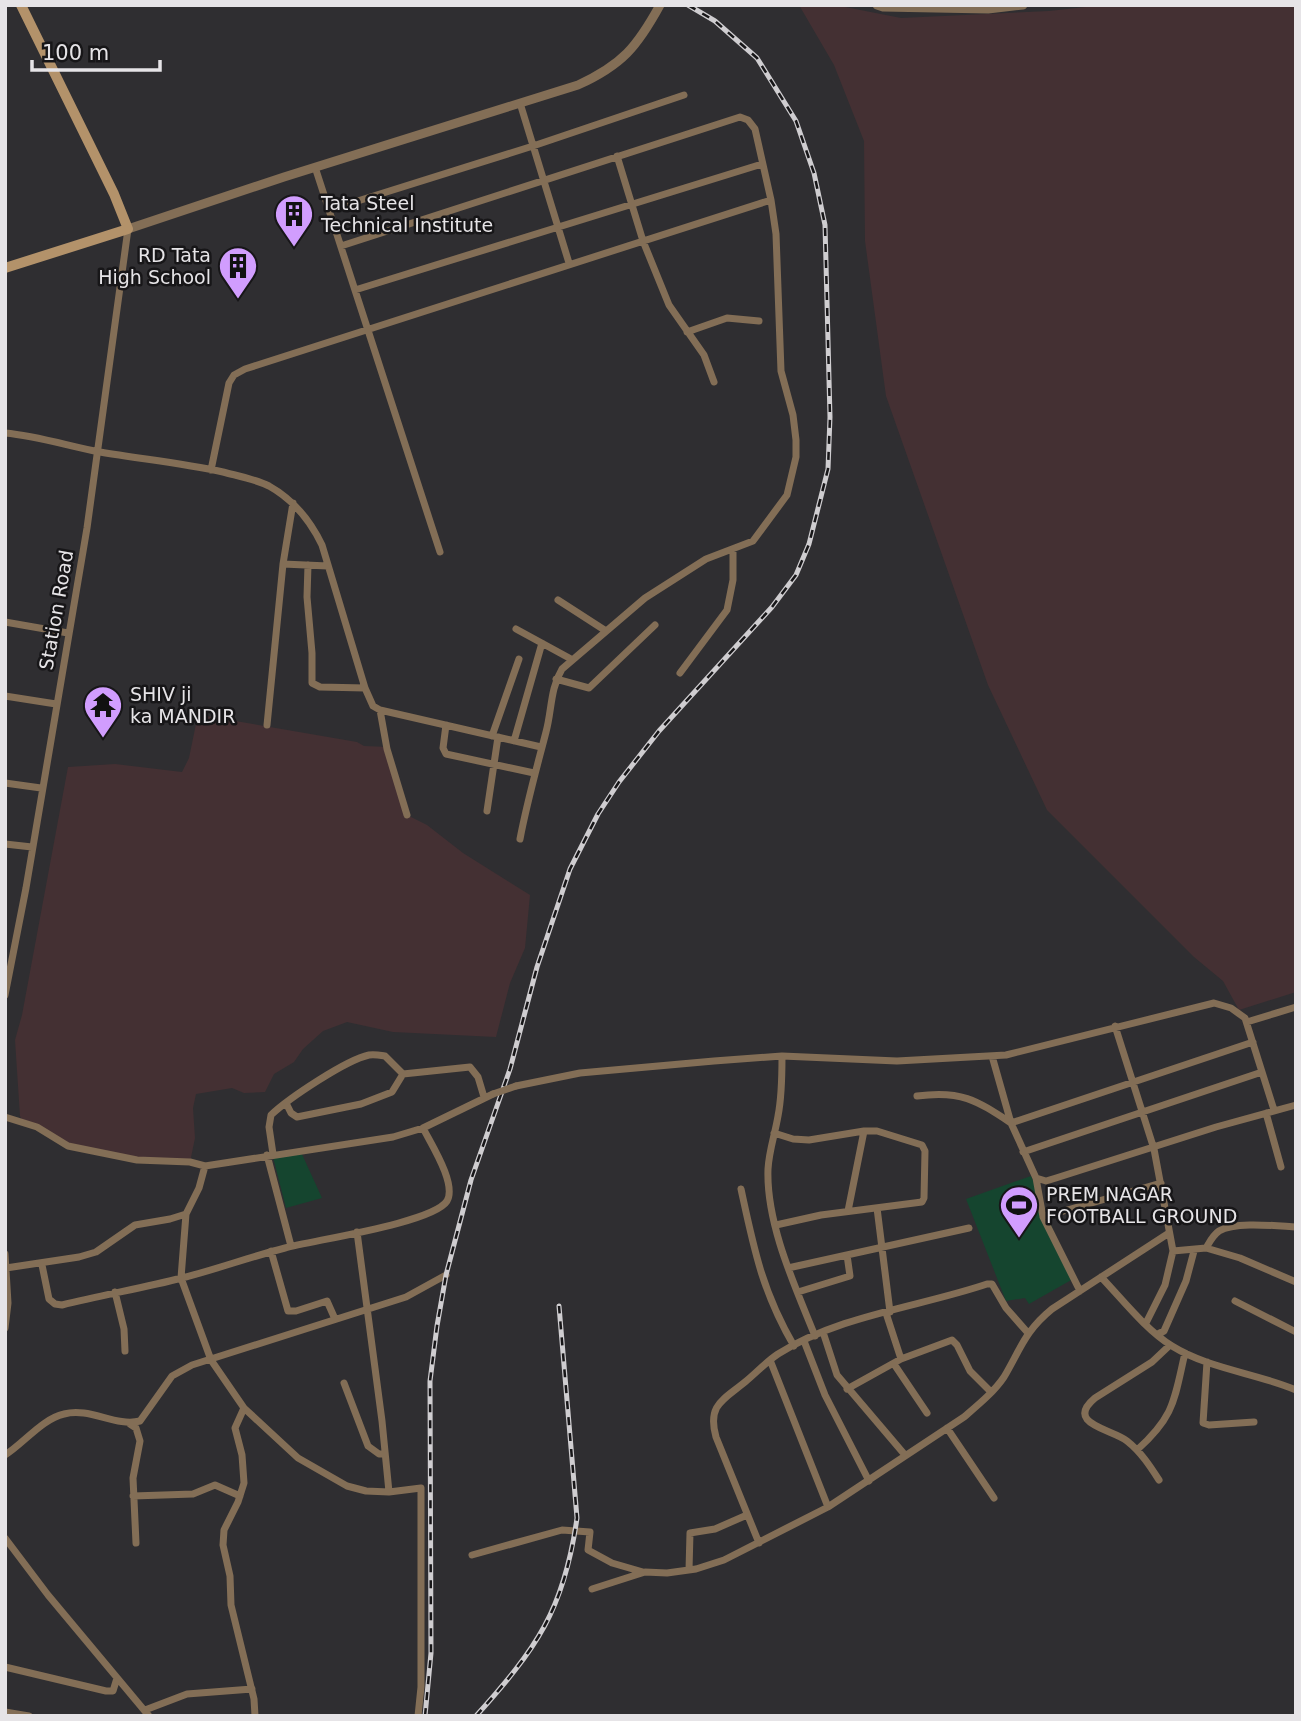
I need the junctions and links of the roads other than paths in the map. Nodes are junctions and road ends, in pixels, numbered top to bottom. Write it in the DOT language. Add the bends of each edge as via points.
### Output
graph roads {
  1 [pos="21,5"];
  2 [pos="660,5"];
  3 [pos="877,5"];
  4 [pos="1023,5"];
  5 [pos="919,6"];
  6 [pos="991,7"];
  7 [pos="684,94"];
  8 [pos="520,103"];
  9 [pos="533,146"];
  10 [pos="617,156"];
  11 [pos="762,164"];
  12 [pos="315,167"];
  13 [pos="544,180"];
  14 [pos="771,200"];
  15 [pos="631,204"];
  16 [pos="329,210"];
  17 [pos="558,226"];
  18 [pos="128,229"];
  19 [pos="643,242"];
  20 [pos="341,246"];
  21 [pos="569,263"];
  22 [pos="5,268"];
  23 [pos="355,290"];
  24 [pos="759,321"];
  25 [pos="368,328"];
  26 [pos="687,332"];
  27 [pos="715,382"];
  28 [pos="5,433"];
  29 [pos="99,452"];
  30 [pos="211,470"];
  31 [pos="293,503"];
  32 [pos="733,550"];
  33 [pos="440,552"];
  34 [pos="283,564"];
  35 [pos="308,565"];
  36 [pos="328,566"];
  37 [pos="558,600"];
  38 [pos="5,622"];
  39 [pos="655,625"];
  40 [pos="516,629"];
  41 [pos="606,631"];
  42 [pos="68,632"];
  43 [pos="542,643"];
  44 [pos="519,659"];
  45 [pos="571,659"];
  46 [pos="680,674"];
  47 [pos="556,680"];
  48 [pos="365,688"];
  49 [pos="5,696"];
  50 [pos="56,704"];
  51 [pos="380,710"];
  52 [pos="267,725"];
  53 [pos="446,725"];
  54 [pos="495,736"];
  55 [pos="514,741"];
  56 [pos="541,747"];
  57 [pos="494,765"];
  58 [pos="534,773"];
  59 [pos="5,783"];
  60 [pos="41,788"];
  61 [pos="486,811"];
  62 [pos="407,815"];
  63 [pos="520,839"];
  64 [pos="5,844"];
  65 [pos="32,847"];
  66 [pos="5,995"];
  67 [pos="1296,1007"];
  68 [pos="1247,1022"];
  69 [pos="1115,1026"];
  70 [pos="1253,1042"];
  71 [pos="782,1056"];
  72 [pos="992,1056"];
  73 [pos="1262,1072"];
  74 [pos="403,1074"];
  75 [pos="1133,1082"];
  76 [pos="917,1096"];
  77 [pos="484,1097"];
  78 [pos="286,1103"];
  79 [pos="1296,1105"];
  80 [pos="1270,1111"];
  81 [pos="1141,1113"];
  82 [pos="5,1116"];
  83 [pos="1011,1122"];
  84 [pos="423,1128"];
  85 [pos="864,1131"];
  86 [pos="774,1133"];
  87 [pos="1154,1149"];
  88 [pos="1023,1152"];
  89 [pos="270,1155"];
  90 [pos="205,1166"];
  91 [pos="1281,1167"];
  92 [pos="1036,1178"];
  93 [pos="1161,1183"];
  94 [pos="741,1189"];
  95 [pos="877,1208"];
  96 [pos="848,1211"];
  97 [pos="186,1214"];
  98 [pos="1043,1217"];
  99 [pos="776,1225"];
  100 [pos="1296,1227"];
  101 [pos="969,1228"];
  102 [pos="357,1232"];
  103 [pos="1169,1233"];
  104 [pos="291,1246"];
  105 [pos="881,1248"];
  106 [pos="1206,1248"];
  107 [pos="271,1251"];
  108 [pos="1173,1251"];
  109 [pos="1194,1251"];
  110 [pos="5,1254"];
  111 [pos="847,1255"];
  112 [pos="42,1265"];
  113 [pos="6,1268"];
  114 [pos="788,1268"];
  115 [pos="446,1275"];
  116 [pos="1101,1277"];
  117 [pos="181,1278"];
  118 [pos="1296,1281"];
  119 [pos="1080,1291"];
  120 [pos="115,1292"];
  121 [pos="798,1292"];
  122 [pos="1235,1301"];
  123 [pos="6,1303"];
  124 [pos="366,1309"];
  125 [pos="888,1312"];
  126 [pos="335,1319"];
  127 [pos="1146,1323"];
  128 [pos="5,1328"];
  129 [pos="823,1332"];
  130 [pos="1296,1332"];
  131 [pos="1028,1333"];
  132 [pos="1158,1334"];
  133 [pos="815,1336"];
  134 [pos="804,1341"];
  135 [pos="1170,1345"];
  136 [pos="794,1346"];
  137 [pos="125,1351"];
  138 [pos="1185,1353"];
  139 [pos="211,1360"];
  140 [pos="770,1360"];
  141 [pos="898,1361"];
  142 [pos="1207,1362"];
  143 [pos="344,1382"];
  144 [pos="847,1390"];
  145 [pos="1296,1390"];
  146 [pos="991,1392"];
  147 [pos="244,1408"];
  148 [pos="927,1413"];
  149 [pos="1254,1422"];
  150 [pos="129,1423"];
  151 [pos="947,1428"];
  152 [pos="1138,1450"];
  153 [pos="385,1454"];
  154 [pos="5,1455"];
  155 [pos="905,1455"];
  156 [pos="1159,1480"];
  157 [pos="869,1481"];
  158 [pos="389,1492"];
  159 [pos="133,1496"];
  160 [pos="240,1496"];
  161 [pos="993,1498"];
  162 [pos="828,1507"];
  163 [pos="747,1515"];
  164 [pos="5,1538"];
  165 [pos="136,1543"];
  166 [pos="759,1543"];
  167 [pos="472,1555"];
  168 [pos="689,1570"];
  169 [pos="645,1572"];
  170 [pos="592,1589"];
  171 [pos="5,1667"];
  172 [pos="117,1678"];
  173 [pos="252,1689"];
  174 [pos="5,1712"];
  175 [pos="147,1713"];
  176 [pos="29,1716"];
  177 [pos="255,1716"];
  178 [pos="418,1716"];
  1 -- 18 [label="main road"];
  2 -- 8 [label="street" via="646,31 616,64 578,85"];
  3 -- 5 [label="street"];
  4 -- 6 [label="street"];
  5 -- 6 [label="street"];
  7 -- 9 [label="street"];
  8 -- 9 [label="street"];
  8 -- 12 [label="street"];
  9 -- 13 [label="street"];
  9 -- 16 [label="street"];
  10 -- 11 [label="street" via="740,117 754,129"];
  10 -- 13 [label="street"];
  10 -- 15 [label="street"];
  11 -- 14 [label="street"];
  11 -- 15 [label="street"];
  12 -- 16 [label="street"];
  12 -- 18 [label="street"];
  13 -- 17 [label="street"];
  13 -- 20 [label="street"];
  14 -- 19 [label="street"];
  14 -- 32 [label="street" via="781,371 793,415 796,457 787,495 753,541"];
  15 -- 17 [label="street"];
  15 -- 19 [label="street"];
  16 -- 20 [label="street"];
  17 -- 21 [label="street"];
  17 -- 23 [label="street"];
  18 -- 22 [label="main road"];
  18 -- 29 [label="street, Station Road"];
  19 -- 21 [label="street"];
  19 -- 26 [label="street" via="669,305"];
  20 -- 23 [label="street"];
  21 -- 25 [label="street"];
  23 -- 25 [label="street"];
  24 -- 26 [label="street" via="727,318"];
  25 -- 30 [label="street" via="234,376 226,392"];
  25 -- 33 [label="street"];
  26 -- 27 [label="street" via="704,355"];
  28 -- 29 [label="street"];
  29 -- 30 [label="street"];
  29 -- 42 [label="street, Station Road"];
  30 -- 31 [label="street" via="266,484"];
  31 -- 34 [label="street"];
  31 -- 36 [label="street" via="314,527"];
  32 -- 41 [label="street" via="693,566 636,604"];
  32 -- 46 [label="street" via="727,610"];
  34 -- 35 [label="street"];
  34 -- 52 [label="street"];
  35 -- 36 [label="street"];
  35 -- 48 [label="street" via="312,683"];
  36 -- 48 [label="street"];
  37 -- 41 [label="street"];
  38 -- 42 [label="street"];
  39 -- 47 [label="street" via="594,685 584,688"];
  40 -- 43 [label="street"];
  41 -- 45 [label="street"];
  42 -- 50 [label="street, Station Road"];
  43 -- 45 [label="street"];
  43 -- 55 [label="street"];
  44 -- 54 [label="street"];
  45 -- 47 [label="street"];
  47 -- 56 [label="street"];
  48 -- 51 [label="street" via="373,706"];
  49 -- 50 [label="street"];
  50 -- 60 [label="street, Station Road"];
  51 -- 53 [label="street"];
  51 -- 62 [label="street"];
  53 -- 54 [label="street"];
  53 -- 57 [label="street" via="446,754"];
  54 -- 55 [label="street"];
  54 -- 57 [label="street"];
  55 -- 56 [label="street"];
  56 -- 58 [label="street"];
  57 -- 58 [label="street"];
  57 -- 61 [label="street"];
  58 -- 63 [label="street"];
  59 -- 60 [label="street"];
  60 -- 65 [label="street, Station Road"];
  64 -- 65 [label="street"];
  65 -- 66 [label="street, Station Road"];
  67 -- 68 [label="street"];
  68 -- 69 [label="street" via="1231,1007 1214,1003"];
  68 -- 70 [label="street"];
  69 -- 72 [label="street"];
  69 -- 75 [label="street"];
  70 -- 73 [label="street"];
  70 -- 75 [label="street"];
  71 -- 72 [label="street" via="897,1061"];
  71 -- 77 [label="street, bridge" via="580,1073"];
  71 -- 86 [label="street"];
  72 -- 83 [label="street"];
  73 -- 80 [label="street"];
  73 -- 81 [label="street"];
  74 -- 77 [label="street" via="470,1067"];
  74 -- 78 [label="street" via="385,1056 367,1055"];
  74 -- 78 [label="street" via="392,1092 341,1109 297,1117"];
  75 -- 81 [label="street"];
  75 -- 83 [label="street"];
  76 -- 83 [label="street" via="967,1096"];
  77 -- 84 [label="street"];
  78 -- 89 [label="street" via="268,1121"];
  79 -- 80 [label="street"];
  80 -- 87 [label="street"];
  80 -- 91 [label="street"];
  81 -- 87 [label="street"];
  81 -- 88 [label="street"];
  82 -- 90 [label="street" via="37,1127 68,1146 136,1160"];
  83 -- 88 [label="street"];
  84 -- 89 [label="street" via="393,1137"];
  84 -- 102 [label="street" via="448,1178 449,1199 429,1213"];
  85 -- 86 [label="street" via="809,1140"];
  85 -- 95 [label="street" via="922,1145 925,1151 922,1202"];
  85 -- 96 [label="street"];
  86 -- 99 [label="street" via="768,1185"];
  87 -- 92 [label="street" via="1046,1181"];
  87 -- 93 [label="street"];
  88 -- 92 [label="street"];
  89 -- 90 [label="street"];
  89 -- 104 [label="street"];
  90 -- 97 [label="street"];
  92 -- 98 [label="street"];
  93 -- 98 [label="street"];
  93 -- 103 [label="street"];
  94 -- 136 [label="street" via="765,1289"];
  95 -- 96 [label="street"];
  95 -- 105 [label="street"];
  96 -- 99 [label="street"];
  97 -- 112 [label="street" via="135,1225 96,1252"];
  97 -- 117 [label="street"];
  98 -- 119 [label="street"];
  99 -- 114 [label="street"];
  100 -- 106 [label="street" via="1224,1228"];
  101 -- 105 [label="street"];
  102 -- 104 [label="street"];
  102 -- 124 [label="street"];
  103 -- 108 [label="street"];
  103 -- 116 [label="street"];
  104 -- 107 [label="street"];
  105 -- 111 [label="street"];
  105 -- 125 [label="street"];
  106 -- 109 [label="street"];
  106 -- 118 [label="street"];
  107 -- 117 [label="street"];
  107 -- 126 [label="street" via="288,1311 327,1301"];
  108 -- 109 [label="street"];
  108 -- 127 [label="street" via="1166,1285"];
  109 -- 132 [label="street" via="1186,1281 1164,1331"];
  110 -- 113 [label="street"];
  111 -- 114 [label="street"];
  111 -- 121 [label="street" via="850,1276"];
  112 -- 113 [label="street"];
  112 -- 120 [label="street" via="55,1304"];
  113 -- 123 [label="street"];
  114 -- 121 [label="street"];
  115 -- 124 [label="street" via="406,1297"];
  116 -- 119 [label="street"];
  116 -- 127 [label="street"];
  117 -- 120 [label="street"];
  117 -- 139 [label="street"];
  119 -- 131 [label="street" via="1052,1309"];
  120 -- 137 [label="street"];
  121 -- 133 [label="street"];
  122 -- 130 [label="street"];
  123 -- 128 [label="street"];
  124 -- 126 [label="street"];
  124 -- 153 [label="street"];
  125 -- 129 [label="street"];
  125 -- 131 [label="street" via="992,1284"];
  125 -- 141 [label="street"];
  126 -- 139 [label="street"];
  127 -- 132 [label="street"];
  129 -- 133 [label="street"];
  129 -- 144 [label="street" via="831,1363"];
  131 -- 146 [label="street"];
  132 -- 135 [label="street"];
  133 -- 134 [label="street"];
  134 -- 136 [label="street"];
  134 -- 157 [label="street" via="824,1395"];
  135 -- 138 [label="street"];
  135 -- 152 [label="street" via="1095,1398 1084,1412 1093,1425"];
  136 -- 140 [label="street"];
  138 -- 142 [label="street"];
  138 -- 152 [label="street" via="1171,1410"];
  139 -- 147 [label="street"];
  139 -- 150 [label="street" via="172,1376 140,1421"];
  140 -- 162 [label="street"];
  140 -- 163 [label="street" via="713,1411 716,1437"];
  141 -- 144 [label="street"];
  141 -- 146 [label="street" via="952,1340"];
  141 -- 148 [label="street"];
  142 -- 145 [label="street"];
  142 -- 149 [label="street" via="1203,1423"];
  143 -- 153 [label="street" via="368,1446"];
  144 -- 155 [label="street"];
  146 -- 151 [label="street"];
  147 -- 158 [label="street" via="317,1470 347,1486"];
  147 -- 160 [label="street" via="235,1428 243,1466"];
  150 -- 154 [label="street" via="66,1413"];
  150 -- 159 [label="street" via="140,1441"];
  151 -- 155 [label="street"];
  151 -- 161 [label="street"];
  152 -- 156 [label="street"];
  153 -- 158 [label="street"];
  155 -- 157 [label="street"];
  157 -- 162 [label="street"];
  158 -- 178 [label="street" via="421,1489"];
  159 -- 160 [label="street" via="193,1494 215,1485"];
  159 -- 165 [label="street"];
  160 -- 173 [label="street" via="224,1530 223,1545 234,1620"];
  162 -- 166 [label="street"];
  163 -- 166 [label="street"];
  163 -- 168 [label="street" via="715,1529 690,1533"];
  164 -- 172 [label="street"];
  166 -- 168 [label="street"];
  167 -- 169 [label="street" via="562,1530 582,1531 590,1532 588,1550"];
  168 -- 169 [label="street"];
  169 -- 170 [label="street"];
  171 -- 172 [label="street" via="106,1691 113,1690"];
  172 -- 175 [label="street"];
  173 -- 175 [label="street" via="187,1694"];
  173 -- 177 [label="street"];
  174 -- 176 [label="street"];
}
